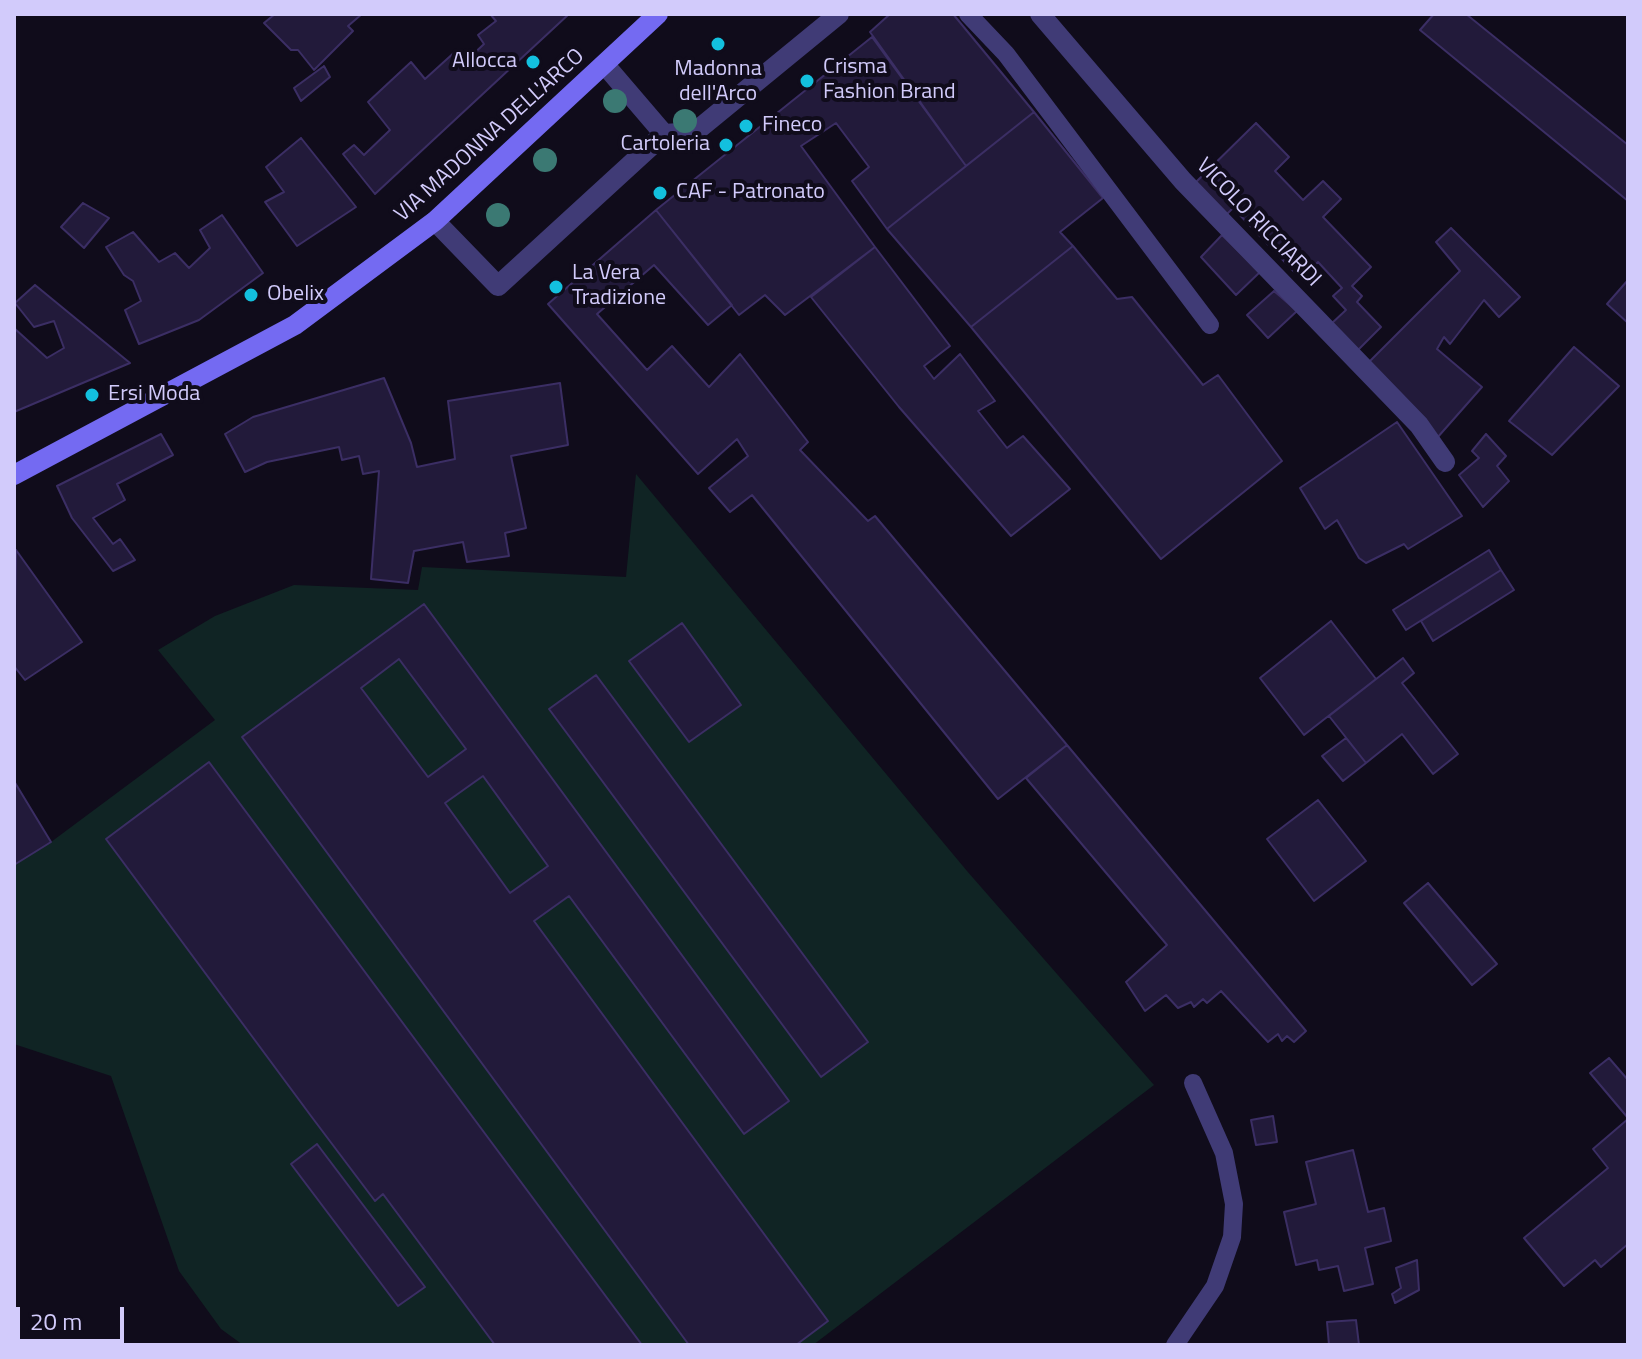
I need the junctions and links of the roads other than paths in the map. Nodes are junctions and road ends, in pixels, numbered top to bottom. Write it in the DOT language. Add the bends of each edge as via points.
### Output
graph roads {
  1 [pos="658,14"];
  2 [pos="839,14"];
  3 [pos="968,14"];
  4 [pos="1040,14"];
  5 [pos="605,65"];
  6 [pos="664,134"];
  7 [pos="435,221"];
  8 [pos="1210,325"];
  9 [pos="1445,462"];
  10 [pos="14,475"];
  11 [pos="1193,1083"];
  12 [pos="1175,1345"];
  1 -- 5 [label="main road, VIA MADONNA DELL'ARCO"];
  2 -- 6 [label="street" via="695,132"];
  3 -- 8 [label="lane" via="1006,54"];
  4 -- 9 [label="street, VICOLO RICCIARDI" via="1183,181 1419,425"];
  5 -- 6 [label="street"];
  5 -- 7 [label="main road, VIA MADONNA DELL'ARCO"];
  6 -- 7 [label="street" via="498,286"];
  7 -- 10 [label="main road, VIA MADONNA DELL'ARCO" via="295,325"];
  11 -- 12 [label="lane" via="1224,1153 1232,1237 1215,1286"];
}
